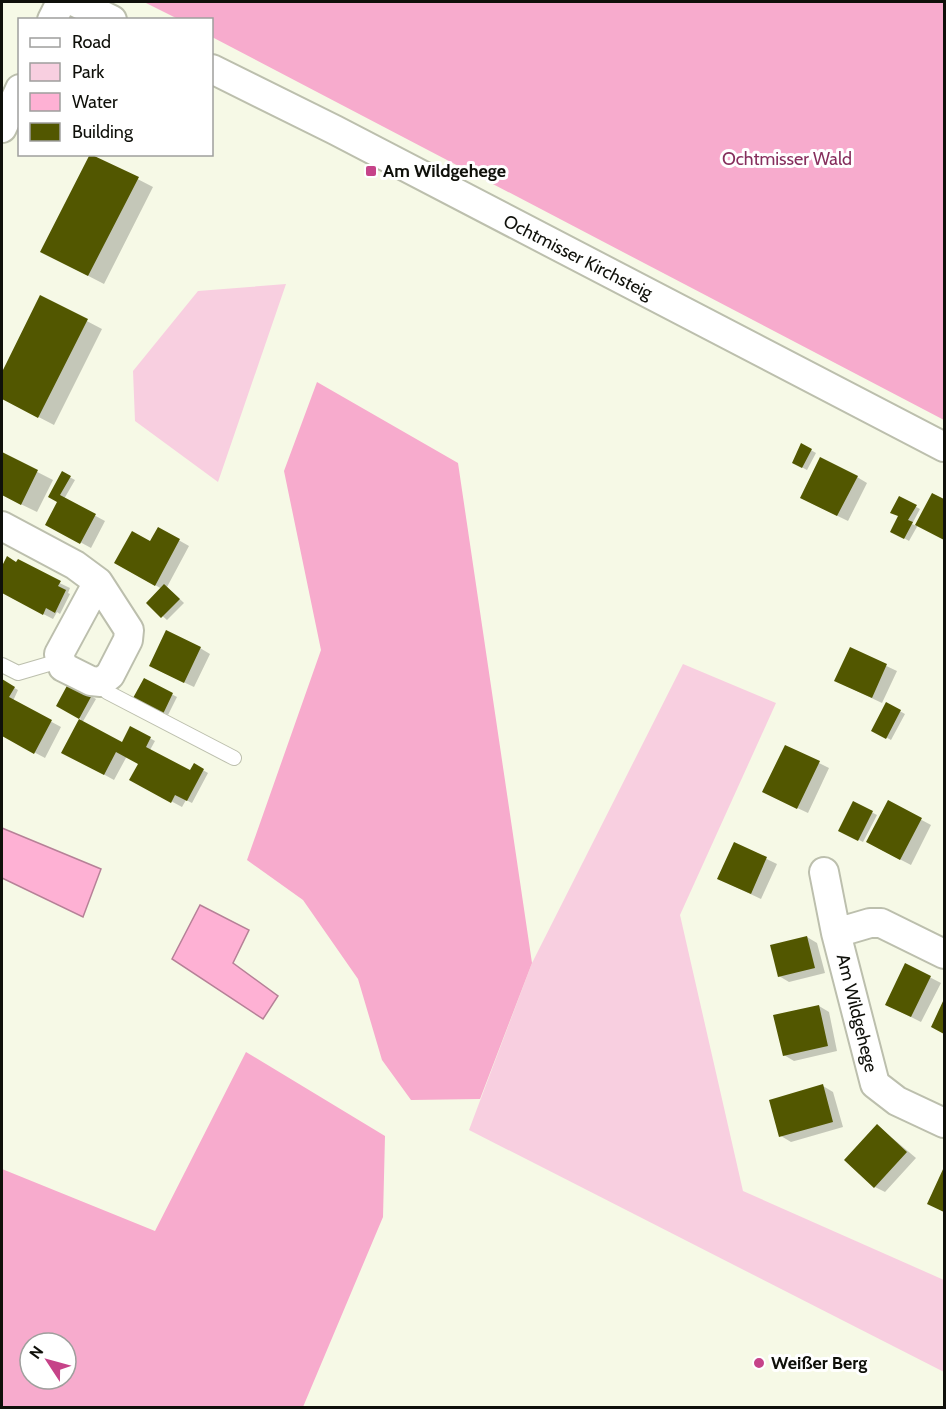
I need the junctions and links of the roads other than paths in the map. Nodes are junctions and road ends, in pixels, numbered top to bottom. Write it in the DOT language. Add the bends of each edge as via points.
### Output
graph roads {
  1 [pos="61,2"];
  2 [pos="75,2"];
  3 [pos="53,18"];
  4 [pos="107,18"];
  5 [pos="213,70"];
  6 [pos="18,93"];
  7 [pos="2,128"];
  8 [pos="945,447"];
  9 [pos="2,526"];
  10 [pos="98,582"];
  11 [pos="59,661"];
  12 [pos="2,665"];
  13 [pos="101,682"];
  14 [pos="234,758"];
  15 [pos="824,872"];
  16 [pos="836,933"];
  17 [pos="945,954"];
  18 [pos="945,1124"];
  1 -- 3 [label="street"];
  2 -- 4 [label="street"];
  5 -- 8 [label="street, Ochtmisser Kirchsteig"];
  6 -- 7 [label="street"];
  9 -- 10 [label="street" via="75,565"];
  10 -- 11 [label="street" via="59,654"];
  10 -- 13 [label="street" via="129,630 110,675"];
  11 -- 12 [label="lane" via="18,673"];
  11 -- 13 [label="street" via="91,681"];
  13 -- 14 [label="lane" via="107,692"];
  15 -- 16 [label="street, Am Wildgehege"];
  16 -- 17 [label="street, Am Wildgehege" via="881,923"];
  16 -- 18 [label="street, Am Wildgehege" via="874,1084 897,1101"];
}
